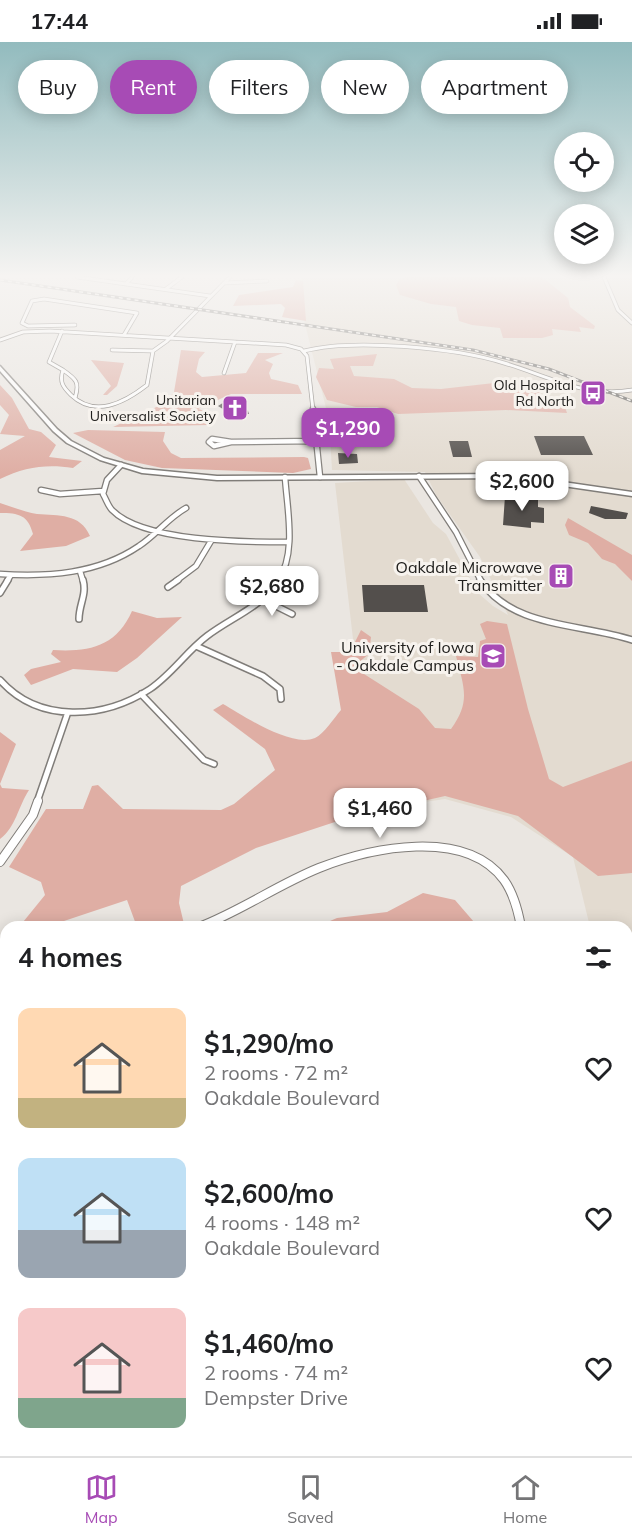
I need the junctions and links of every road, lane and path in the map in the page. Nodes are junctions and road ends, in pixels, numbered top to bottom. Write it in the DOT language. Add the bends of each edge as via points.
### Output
graph roads {
  1 [pos="57,343"];
  2 [pos="163,343"];
  3 [pos="235,343"];
  4 [pos="252,343"];
  5 [pos="112,350"];
  6 [pos="153,351"];
  7 [pos="304,351"];
  8 [pos="0,368"];
  9 [pos="63,370"];
  10 [pos="224,373"];
  11 [pos="632,390"];
  12 [pos="75,398"];
  13 [pos="317,441"];
  14 [pos="231,442"];
  15 [pos="121,465"];
  16 [pos="419,476"];
  17 [pos="285,477"];
  18 [pos="320,477"];
  19 [pos="41,490"];
  20 [pos="103,491"];
  21 [pos="632,494"];
  22 [pos="186,508"];
  23 [pos="158,530"];
  24 [pos="211,541"];
  25 [pos="287,542"];
  26 [pos="80,571"];
  27 [pos="0,574"];
  28 [pos="11,575"];
  29 [pos="168,587"];
  30 [pos="0,593"];
  31 [pos="262,599"];
  32 [pos="292,614"];
  33 [pos="79,619"];
  34 [pos="632,640"];
  35 [pos="196,646"];
  36 [pos="0,680"];
  37 [pos="141,694"];
  38 [pos="281,699"];
  39 [pos="68,712"];
  40 [pos="214,764"];
  41 [pos="0,862"];
  42 [pos="215,921"];
  43 [pos="520,921"];
  1 -- 9 [label="street" via="49,362"];
  2 -- 6 [label="street"];
  3 -- 10 [label="street"];
  4 -- 7 [label="street" via="286,345"];
  5 -- 6 [label="street"];
  6 -- 12 [label="street" via="147,385 128,398 94,406"];
  7 -- 11 [label="street" via="323,347 412,346 504,363 579,390"];
  7 -- 13 [label="street" via="308,356"];
  8 -- 15 [label="main road" via="58,433 86,452"];
  9 -- 12 [label="street" via="62,386"];
  9 -- 12 [label="street" via="77,380"];
  13 -- 14 [label="street"];
  13 -- 18 [label="street"];
  15 -- 17 [label="main road" via="185,477"];
  15 -- 20 [label="street"];
  16 -- 18 [label="main road"];
  16 -- 21 [label="main road" via="521,477"];
  16 -- 34 [label="street" via="424,490 461,540 484,588 502,604 536,620 598,628"];
  17 -- 18 [label="main road"];
  17 -- 25 [label="street"];
  19 -- 20 [label="street" via="60,494"];
  20 -- 23 [label="street" via="106,504 114,513"];
  22 -- 23 [label="street"];
  23 -- 24 [label="street"];
  23 -- 26 [label="street" via="123,556"];
  24 -- 25 [label="street"];
  24 -- 29 [label="street" via="196,566"];
  25 -- 31 [label="street" via="284,572"];
  26 -- 28 [label="street" via="50,576"];
  26 -- 33 [label="street" via="86,591"];
  27 -- 28 [label="street"];
  28 -- 30 [label="street"];
  31 -- 32 [label="street"];
  31 -- 35 [label="street"];
  35 -- 37 [label="street"];
  35 -- 38 [label="street" via="263,676 280,689"];
  36 -- 39 [label="street" via="26,703"];
  37 -- 39 [label="street" via="106,708"];
  37 -- 40 [label="street" via="204,760"];
  39 -- 41 [label="street" via="33,815"];
  42 -- 43 [label="street" via="338,861 403,848 433,847 461,850 493,867 514,895"];
}
